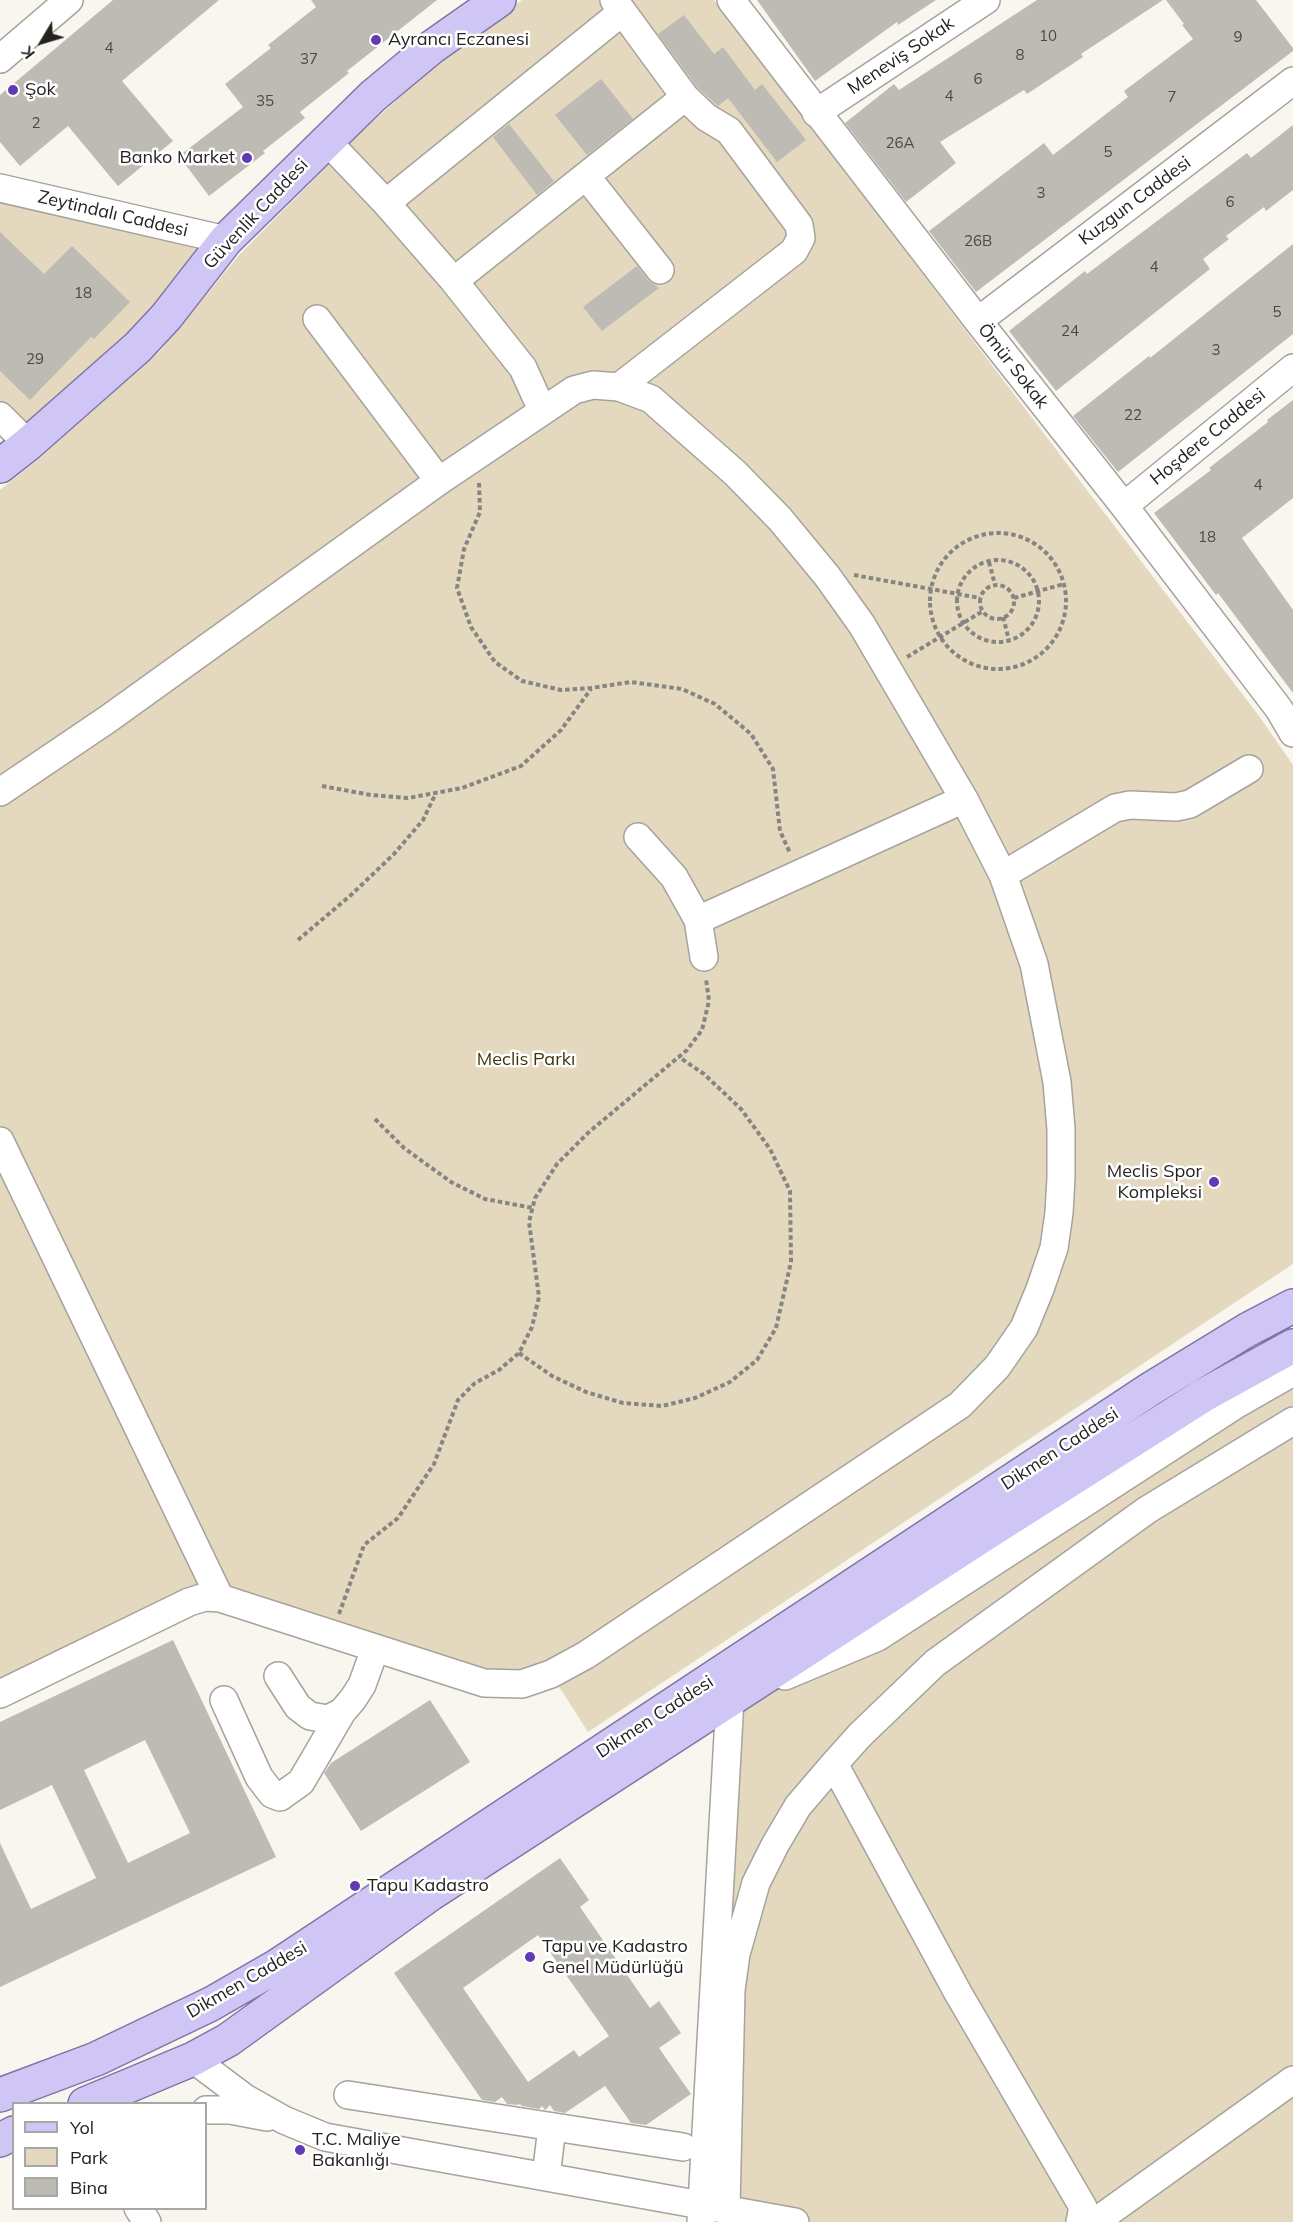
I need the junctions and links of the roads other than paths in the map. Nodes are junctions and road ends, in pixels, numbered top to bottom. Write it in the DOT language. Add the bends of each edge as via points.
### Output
graph roads {
  1 [pos="69,0"];
  2 [pos="499,0"];
  3 [pos="731,0"];
  4 [pos="986,0"];
  5 [pos="618,6"];
  6 [pos="0,59"];
  7 [pos="1293,81"];
  8 [pos="685,97"];
  9 [pos="816,113"];
  10 [pos="326,140"];
  11 [pos="586,176"];
  12 [pos="0,188"];
  13 [pos="386,203"];
  14 [pos="226,240"];
  15 [pos="660,270"];
  16 [pos="454,281"];
  17 [pos="316,319"];
  18 [pos="978,321"];
  19 [pos="1293,368"];
  20 [pos="619,387"];
  21 [pos="542,411"];
  22 [pos="0,416"];
  23 [pos="28,444"];
  24 [pos="0,466"];
  25 [pos="439,481"];
  26 [pos="1124,506"];
  27 [pos="1286,705"];
  28 [pos="1293,733"];
  29 [pos="1249,770"];
  30 [pos="0,792"];
  31 [pos="964,799"];
  32 [pos="638,837"];
  33 [pos="1003,875"];
  34 [pos="698,920"];
  35 [pos="704,957"];
  36 [pos="0,1141"];
  37 [pos="1293,1306"];
  38 [pos="1293,1346"];
  39 [pos="1293,1372"];
  40 [pos="1293,1421"];
  41 [pos="220,1598"];
  42 [pos="375,1649"];
  43 [pos="278,1676"];
  44 [pos="0,1694"];
  45 [pos="730,1699"];
  46 [pos="224,1700"];
  47 [pos="342,1712"];
  48 [pos="834,1764"];
  49 [pos="211,2004"];
  50 [pos="176,2021"];
  51 [pos="228,2040"];
  52 [pos="193,2059"];
  53 [pos="1293,2080"];
  54 [pos="348,2095"];
  55 [pos="0,2096"];
  56 [pos="87,2102"];
  57 [pos="207,2110"];
  58 [pos="284,2120"];
  59 [pos="552,2127"];
  60 [pos="683,2147"];
  61 [pos="546,2177"];
  62 [pos="700,2212"];
  63 [pos="795,2222"];
  64 [pos="1080,2222"];
  65 [pos="1095,2222"];
  1 -- 6 [label="street"];
  2 -- 10 [label="main road, Güvenlik Caddesi" via="424,54"];
  3 -- 9 [label="street, Ömür Sokak"];
  4 -- 9 [label="street, Meneviş Sokak"];
  5 -- 8 [label="street"];
  5 -- 13 [label="street"];
  7 -- 18 [label="street, Kuzgun Caddesi"];
  8 -- 11 [label="street"];
  8 -- 20 [label="street" via="729,131 799,225 801,238 794,250"];
  9 -- 18 [label="street, Ömür Sokak"];
  10 -- 13 [label="street"];
  10 -- 14 [label="main road, Güvenlik Caddesi"];
  11 -- 15 [label="street"];
  11 -- 16 [label="street"];
  12 -- 14 [label="street, Zeytindalı Caddesi"];
  13 -- 16 [label="street"];
  14 -- 23 [label="main road, Güvenlik Caddesi" via="138,347"];
  16 -- 21 [label="street" via="523,368"];
  17 -- 25 [label="street"];
  18 -- 26 [label="street, Ömür Sokak"];
  19 -- 26 [label="street, Hoşdere Caddesi"];
  20 -- 21 [label="street" via="593,385 574,390"];
  20 -- 31 [label="street" via="651,399 735,473 780,519 862,625"];
  21 -- 25 [label="street"];
  22 -- 23 [label="street"];
  23 -- 24 [label="main road, Güvenlik Caddesi"];
  25 -- 30 [label="street"];
  26 -- 27 [label="street, Ömür Sokak"];
  27 -- 28 [label="street, Ömür Sokak"];
  29 -- 33 [label="street" via="1190,804 1115,808"];
  31 -- 33 [label="street"];
  31 -- 34 [label="street"];
  32 -- 34 [label="street" via="674,877"];
  33 -- 42 [label="street" via="1034,964 1046,1022 1057,1082 1061,1178 1054,1248 1041,1290 1024,1328 997,1367 960,1405 928,1428 586,1655 551,1674 522,1683 484,1683"];
  34 -- 35 [label="street"];
  36 -- 41 [label="street"];
  37 -- 49 [label="main road, Dikmen Caddesi" via="1152,1388 277,1966"];
  38 -- 45 [label="main road, Dikmen Caddesi" via="1204,1395"];
  39 -- 45 [label="street" via="1237,1404 878,1637"];
  40 -- 48 [label="street" via="1147,1510 935,1663"];
  41 -- 42 [label="street"];
  41 -- 44 [label="street" via="189,1602"];
  42 -- 47 [label="street" via="362,1685"];
  43 -- 47 [label="street" via="295,1703 310,1716 328,1719"];
  45 -- 51 [label="main road, Dikmen Caddesi" via="429,1895"];
  45 -- 62 [label="street"];
  46 -- 47 [label="street" via="259,1777 272,1794 280,1797 301,1782"];
  48 -- 62 [label="street" via="798,1806 756,1883 736,1954"];
  48 -- 64 [label="street" via="958,1993 1083,2207"];
  49 -- 50 [label="main road, Dikmen Caddesi"];
  49 -- 51 [label="main road"];
  50 -- 52 [label="main road"];
  50 -- 55 [label="main road, Dikmen Caddesi" via="96,2059"];
  51 -- 52 [label="main road, Dikmen Caddesi"];
  52 -- 56 [label="main road, Dikmen Caddesi"];
  52 -- 58 [label="street" via="245,2098"];
  53 -- 65 [label="street"];
  54 -- 59 [label="street"];
  57 -- 58 [label="street"];
  58 -- 61 [label="street" via="325,2137"];
  59 -- 60 [label="street"];
  59 -- 61 [label="street"];
  61 -- 62 [label="street"];
  62 -- 63 [label="street"];
}
